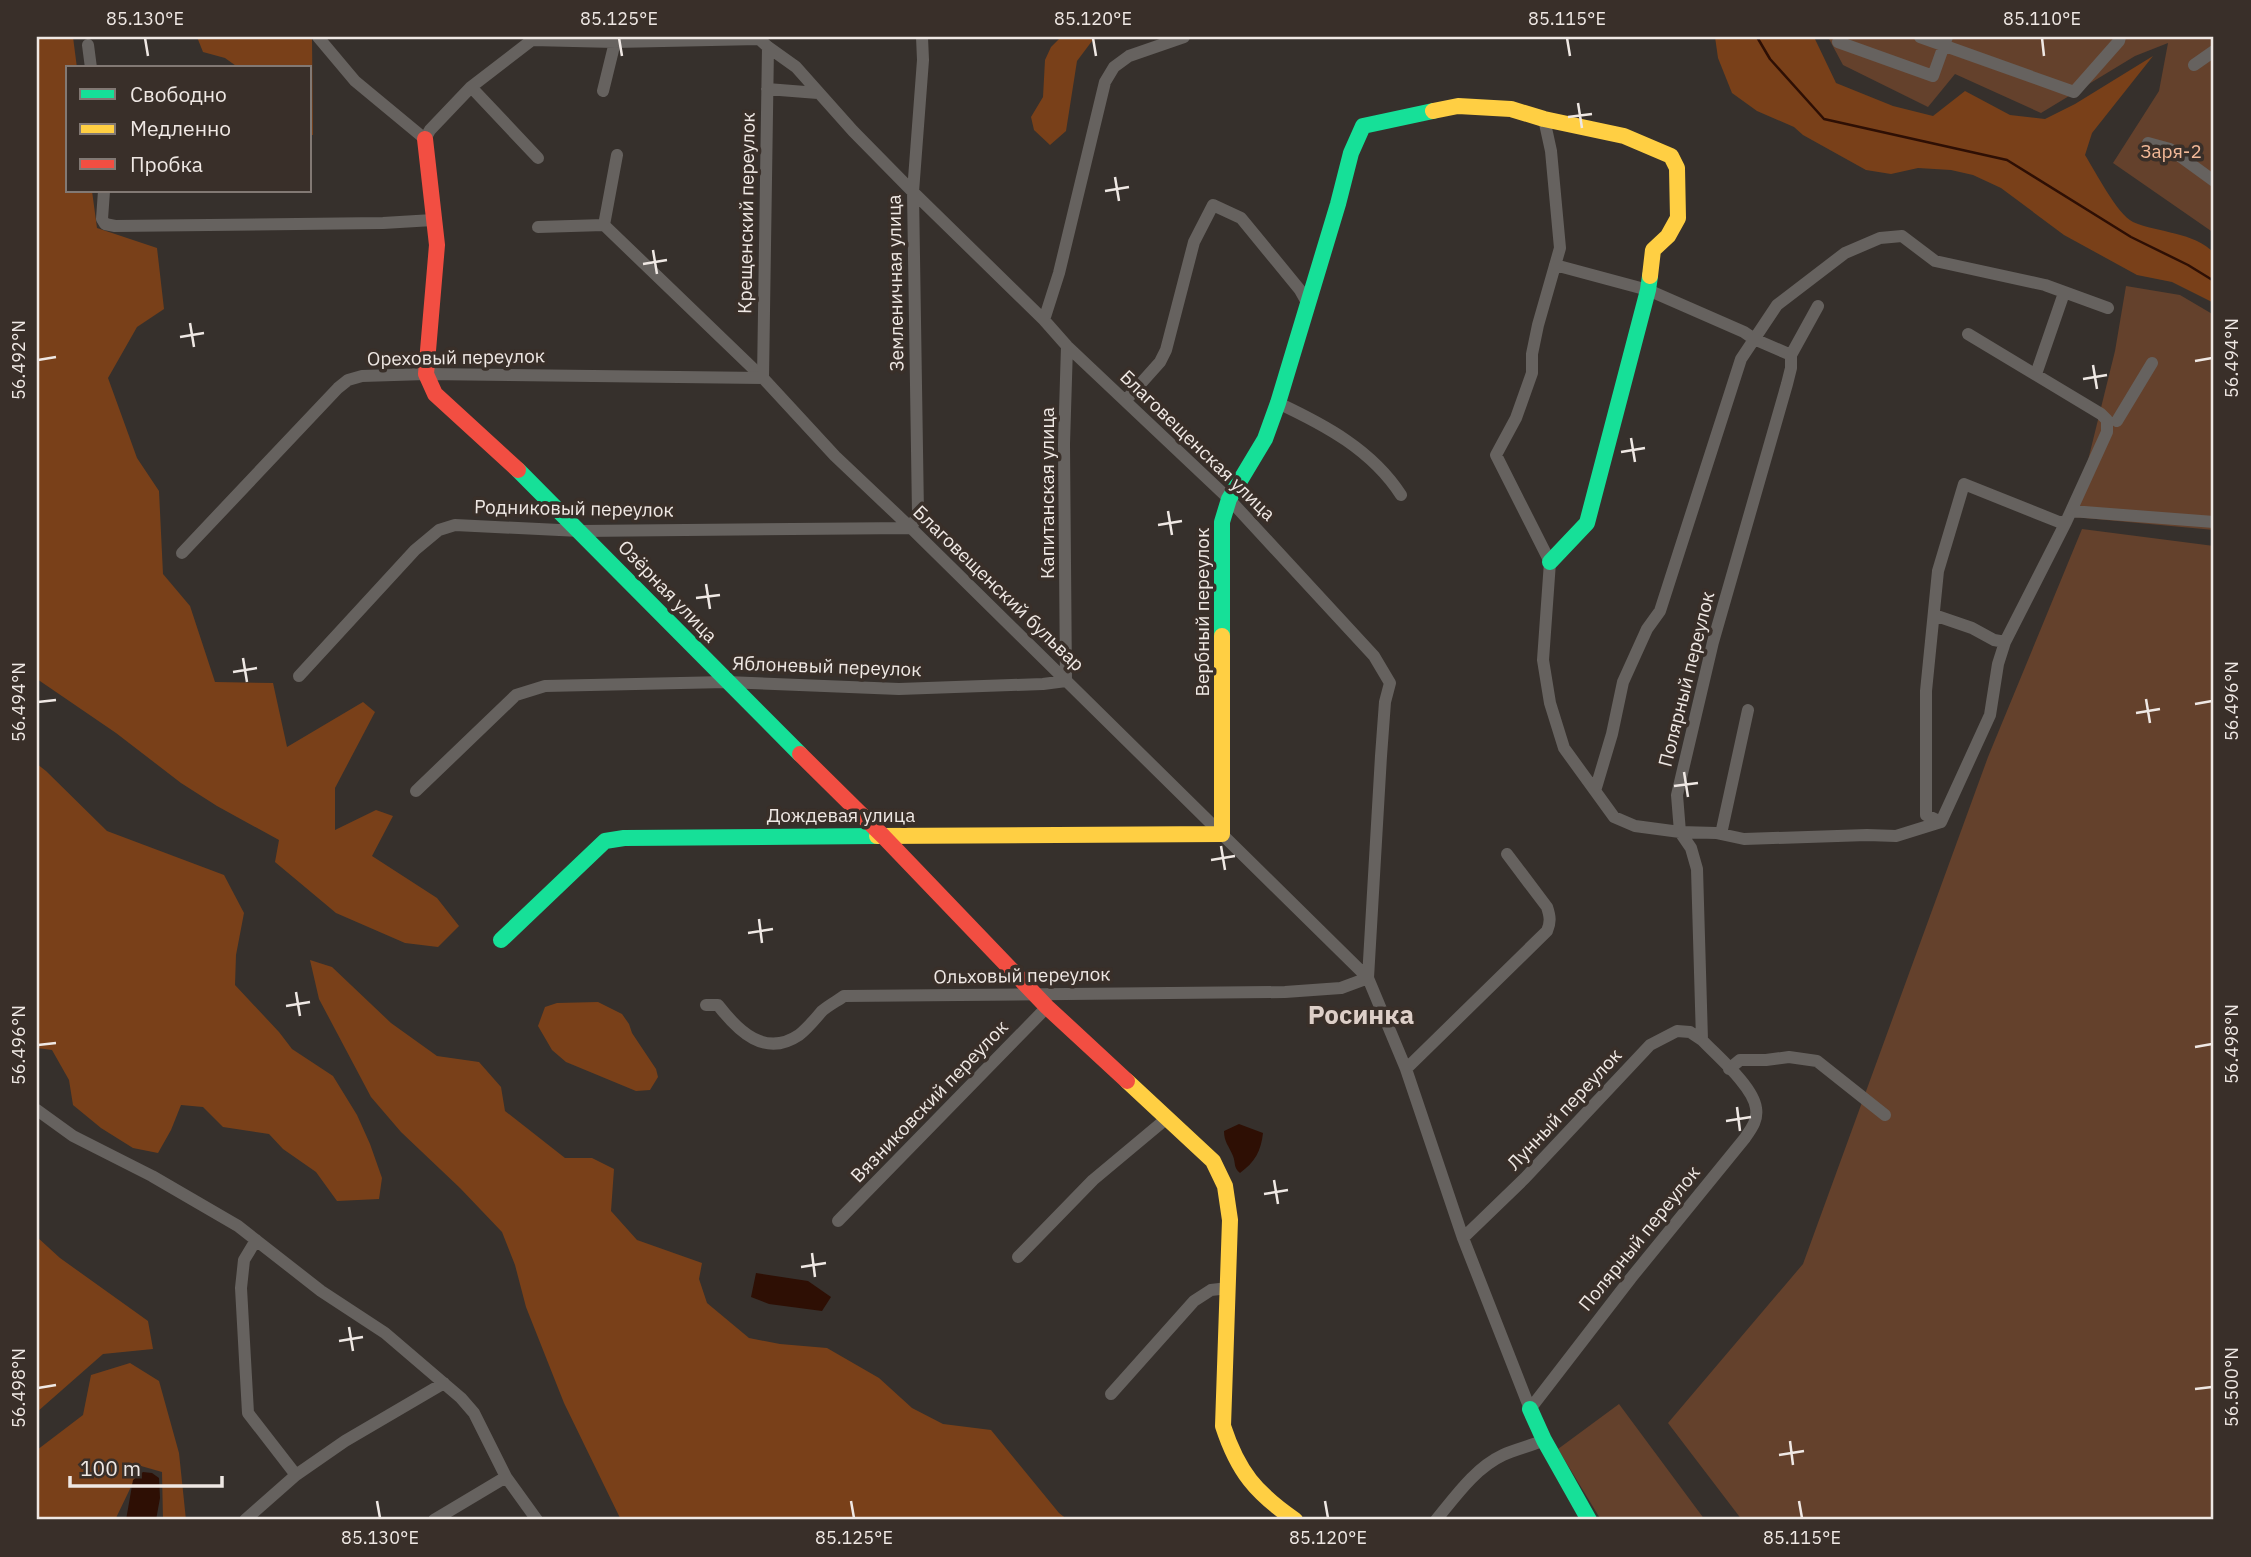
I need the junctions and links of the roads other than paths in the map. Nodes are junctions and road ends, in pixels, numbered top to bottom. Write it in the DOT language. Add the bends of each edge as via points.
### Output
graph roads {
  1 [pos="318,37"];
  2 [pos="922,37"];
  3 [pos="1184,37"];
  4 [pos="1920,37"];
  5 [pos="530,38"];
  6 [pos="2115,38"];
  7 [pos="761,41"];
  8 [pos="1946,41"];
  9 [pos="615,42"];
  10 [pos="1838,42"];
  11 [pos="88,45"];
  12 [pos="2214,51"];
  13 [pos="2194,65"];
  14 [pos="91,66"];
  15 [pos="471,87"];
  16 [pos="767,89"];
  17 [pos="603,91"];
  18 [pos="818,93"];
  19 [pos="1544,119"];
  20 [pos="425,139"];
  21 [pos="2148,143"];
  22 [pos="617,155"];
  23 [pos="538,158"];
  24 [pos="2214,181"];
  25 [pos="104,192"];
  26 [pos="913,192"];
  27 [pos="433,220"];
  28 [pos="604,225"];
  29 [pos="538,227"];
  30 [pos="1555,265"];
  31 [pos="1648,290"];
  32 [pos="2064,293"];
  33 [pos="1308,306"];
  34 [pos="1818,306"];
  35 [pos="2108,308"];
  36 [pos="1044,320"];
  37 [pos="1968,334"];
  38 [pos="1754,339"];
  39 [pos="1067,346"];
  40 [pos="1791,355"];
  41 [pos="2152,363"];
  42 [pos="426,374"];
  43 [pos="2036,374"];
  44 [pos="763,379"];
  45 [pos="1126,400"];
  46 [pos="1278,403"];
  47 [pos="2117,421"];
  48 [pos="1401,495"];
  49 [pos="1229,499"];
  50 [pos="2068,517"];
  51 [pos="2214,522"];
  52 [pos="911,528"];
  53 [pos="580,531"];
  54 [pos="182,553"];
  55 [pos="1550,562"];
  56 [pos="1934,615"];
  57 [pos="2005,642"];
  58 [pos="299,676"];
  59 [pos="1066,681"];
  60 [pos="726,682"];
  61 [pos="1748,710"];
  62 [pos="415,791"];
  63 [pos="1595,791"];
  64 [pos="1941,822"];
  65 [pos="1680,832"];
  66 [pos="1222,834"];
  67 [pos="1721,834"];
  68 [pos="883,836"];
  69 [pos="1507,854"];
  70 [pos="500,940"];
  71 [pos="1368,978"];
  72 [pos="1035,994"];
  73 [pos="706,1005"];
  74 [pos="1046,1007"];
  75 [pos="1702,1040"];
  76 [pos="1406,1069"];
  77 [pos="1729,1069"];
  78 [pos="37,1110"];
  79 [pos="1885,1115"];
  80 [pos="1166,1119"];
  81 [pos="838,1221"];
  82 [pos="1463,1238"];
  83 [pos="256,1240"];
  84 [pos="1018,1257"];
  85 [pos="1228,1288"];
  86 [pos="444,1383"];
  87 [pos="1111,1394"];
  88 [pos="1530,1409"];
  89 [pos="1544,1440"];
  90 [pos="296,1475"];
  91 [pos="506,1477"];
  92 [pos="245,1520"];
  93 [pos="434,1520"];
  94 [pos="537,1520"];
  95 [pos="1295,1520"];
  96 [pos="1436,1520"];
  97 [pos="1589,1520"];
  1 -- 20 [label="street" via="355,81"];
  2 -- 26 [label="street, Земленичная улица"];
  3 -- 36 [label="street" via="1129,56 1114,66 1105,82"];
  4 -- 8 [label="street"];
  5 -- 9 [label="street"];
  5 -- 15 [label="street"];
  6 -- 8 [label="street" via="2074,92"];
  7 -- 9 [label="street"];
  7 -- 16 [label="street, Крещенский переулок"];
  7 -- 18 [label="street, Благовещенская улица" via="796,67"];
  8 -- 10 [label="street" via="1933,76"];
  9 -- 17 [label="street"];
  11 -- 14 [label="street"];
  12 -- 13 [label="street"];
  15 -- 20 [label="street"];
  15 -- 23 [label="street"];
  16 -- 18 [label="street"];
  16 -- 44 [label="street, Крещенский переулок"];
  18 -- 26 [label="street, Благовещенская улица"];
  19 -- 30 [label="street" via="1560,248"];
  19 -- 31 [label="street" via="1623,136 1671,156 1677,168 1678,218 1653,250"];
  19 -- 33 [label="street, Вербный переулок" via="1511,108 1458,106 1363,126 1351,153"];
  20 -- 27 [label="street"];
  21 -- 24 [label="street" via="2171,149"];
  22 -- 28 [label="street"];
  25 -- 27 [label="street" via="102,219 114,226"];
  26 -- 36 [label="street, Благовещенская улица"];
  26 -- 52 [label="street, Земленичная улица" via="918,514"];
  27 -- 42 [label="street" via="437,245"];
  28 -- 29 [label="street"];
  28 -- 44 [label="street, Благовещенский бульвар"];
  30 -- 31 [label="street"];
  30 -- 55 [label="street" via="1538,325 1532,373 1496,455"];
  31 -- 38 [label="street"];
  31 -- 55 [label="street" via="1587,523"];
  32 -- 35 [label="street"];
  32 -- 38 [label="street" via="1935,261 1902,236 1880,238 1844,253 1777,305"];
  32 -- 43 [label="street"];
  33 -- 45 [label="street" via="1241,218 1213,205 1194,242 1166,349"];
  33 -- 46 [label="street, Вербный переулок"];
  34 -- 40 [label="street"];
  36 -- 39 [label="street, Благовещенская улица"];
  37 -- 43 [label="street"];
  38 -- 40 [label="street"];
  38 -- 63 [label="street" via="1741,359 1660,611 1623,682"];
  39 -- 45 [label="street, Благовещенская улица"];
  39 -- 59 [label="street, Капитанская улица"];
  40 -- 65 [label="street, Полярный переулок" via="1677,795"];
  41 -- 47 [label="street"];
  42 -- 44 [label="street, Ореховый переулок"];
  42 -- 53 [label="street, Озёрная улица" via="435,394"];
  42 -- 54 [label="street, Ореховый переулок" via="348,380"];
  43 -- 50 [label="street" via="2107,420 2107,432"];
  44 -- 52 [label="street, Благовещенский бульвар"];
  45 -- 49 [label="street, Благовещенская улица"];
  46 -- 48 [label="street" via="1324,425 1371,459"];
  46 -- 49 [label="street, Вербный переулок" via="1265,439"];
  49 -- 66 [label="street, Вербный переулок" via="1222,522"];
  49 -- 71 [label="street, Благовещенская улица" via="1361,640 1390,683 1385,702"];
  50 -- 51 [label="street"];
  50 -- 56 [label="street" via="2059,522 1964,484 1938,571"];
  50 -- 57 [label="street"];
  52 -- 53 [label="street, Родниковый переулок"];
  52 -- 59 [label="street, Благовещенский бульвар"];
  53 -- 58 [label="street, Родниковый переулок" via="473,524 439,530"];
  53 -- 60 [label="street, Озёрная улица"];
  55 -- 63 [label="street" via="1543,660 1550,704 1564,748"];
  56 -- 57 [label="street"];
  56 -- 64 [label="street" via="1926,691 1926,815"];
  57 -- 64 [label="street" via="1990,715"];
  59 -- 60 [label="street, Яблоневый переулок" via="899,689"];
  59 -- 66 [label="street, Благовещенский бульвар"];
  60 -- 62 [label="street, Яблоневый переулок" via="569,684 531,689 516,695"];
  60 -- 68 [label="street, Озёрная улица"];
  61 -- 67 [label="street"];
  63 -- 65 [label="street" via="1614,817 1634,827"];
  64 -- 67 [label="street" via="1896,836 1744,839"];
  65 -- 67 [label="street"];
  65 -- 75 [label="street, Полярный переулок" via="1697,869"];
  66 -- 68 [label="street, Дождевая улица"];
  66 -- 71 [label="street, Благовещенский бульвар"];
  68 -- 70 [label="street, Дождевая улица" via="605,841"];
  68 -- 72 [label="street, Озёрная улица"];
  69 -- 76 [label="street" via="1547,907 1547,931"];
  71 -- 72 [label="street, Ольховый переулок" via="1341,988 1285,992"];
  71 -- 76 [label="street"];
  72 -- 73 [label="street, Ольховый переулок" via="844,996 798,1035 771,1043 751,1038 718,1004"];
  72 -- 74 [label="street, Озёрная улица"];
  74 -- 80 [label="street, Озёрная улица"];
  74 -- 81 [label="street, Вязниковский переулок"];
  75 -- 77 [label="street, Полярный переулок"];
  75 -- 82 [label="street, Лунный переулок" via="1677,1031 1650,1045"];
  76 -- 82 [label="street"];
  77 -- 79 [label="street" via="1740,1060 1789,1057 1817,1061"];
  77 -- 88 [label="street, Полярный переулок" via="1750,1092 1756,1122"];
  78 -- 83 [label="street" via="73,1136 163,1182"];
  80 -- 84 [label="street" via="1093,1180"];
  80 -- 85 [label="street, Озёрная улица" via="1213,1161 1225,1186 1230,1220"];
  82 -- 88 [label="street"];
  83 -- 86 [label="street" via="385,1333"];
  83 -- 90 [label="street" via="244,1260 241,1288 248,1413"];
  85 -- 87 [label="street" via="1211,1290 1194,1301"];
  85 -- 95 [label="street, Озёрная улица" via="1223,1426 1249,1484"];
  86 -- 90 [label="street"];
  86 -- 91 [label="street" via="474,1413"];
  88 -- 89 [label="street"];
  89 -- 96 [label="street" via="1502,1455 1469,1480"];
  89 -- 97 [label="street"];
  90 -- 92 [label="street"];
  91 -- 93 [label="street"];
  91 -- 94 [label="street"];
}
